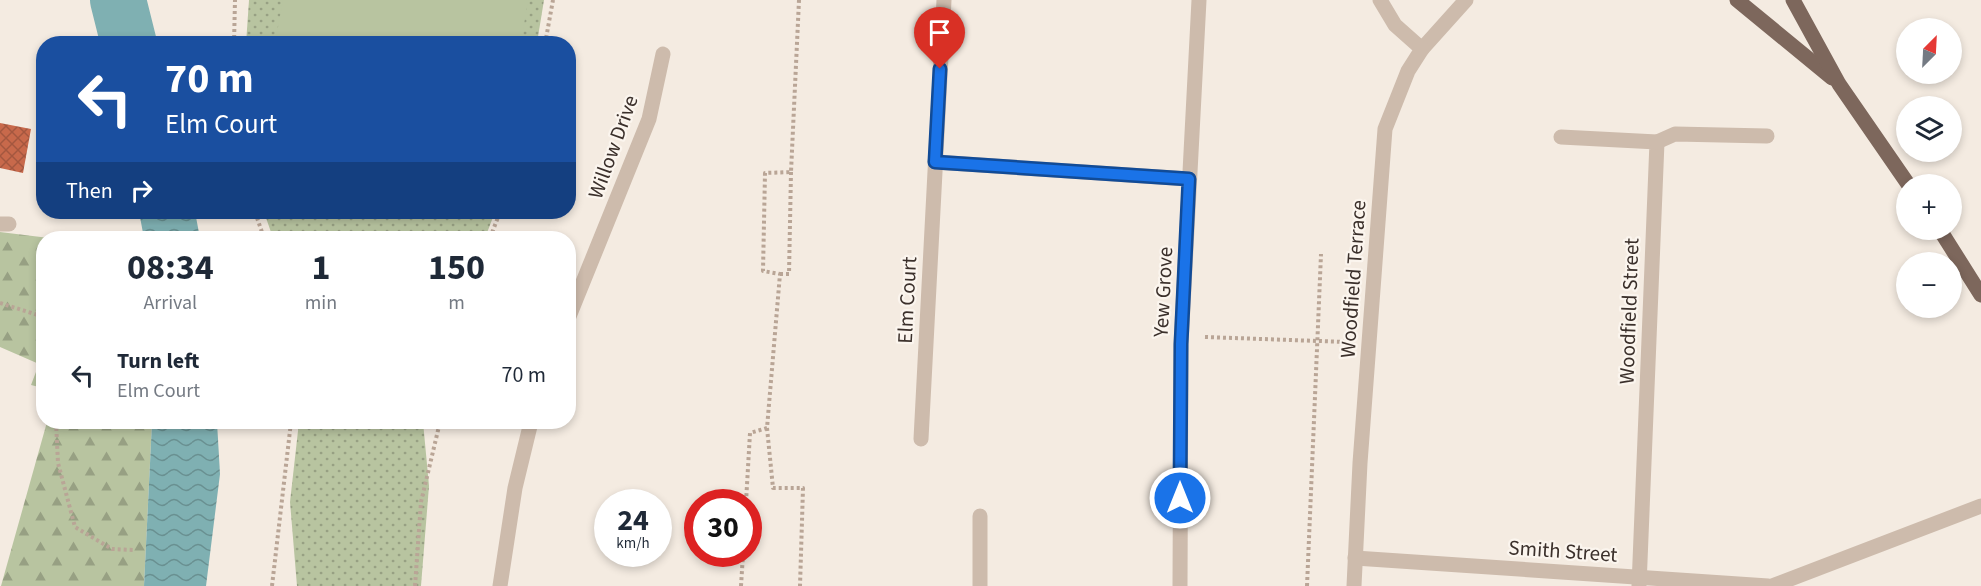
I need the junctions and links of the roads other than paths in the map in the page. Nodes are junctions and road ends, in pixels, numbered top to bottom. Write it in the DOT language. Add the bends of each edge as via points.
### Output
graph roads {
  1 [pos="944,0"];
  2 [pos="1198,0"];
  3 [pos="1380,0"];
  4 [pos="1466,0"];
  5 [pos="1737,0"];
  6 [pos="1793,0"];
  7 [pos="1422,49"];
  8 [pos="663,54"];
  9 [pos="1839,84"];
  10 [pos="1767,136"];
  11 [pos="1562,137"];
  12 [pos="1658,142"];
  13 [pos="935,162"];
  14 [pos="1901,174"];
  15 [pos="1189,179"];
  16 [pos="1946,240"];
  17 [pos="1981,295"];
  18 [pos="576,299"];
  19 [pos="529,429"];
  20 [pos="921,439"];
  21 [pos="1981,506"];
  22 [pos="980,516"];
  23 [pos="1355,558"];
  24 [pos="1639,582"];
  25 [pos="500,586"];
  26 [pos="980,586"];
  27 [pos="1180,586"];
  28 [pos="1354,586"];
  29 [pos="1770,586"];
  1 -- 13 [label="street, Elm Court"];
  2 -- 15 [label="street, Yew Grove"];
  3 -- 7 [label="street" via="1395,25"];
  4 -- 7 [label="street, Woodfield Terrace"];
  5 -- 9 [label="main road"];
  6 -- 9 [label="main road"];
  7 -- 23 [label="street, Woodfield Terrace" via="1395,100 1385,129"];
  8 -- 18 [label="street, Willow Drive" via="649,119"];
  9 -- 14 [label="main road"];
  10 -- 12 [label="street" via="1675,134"];
  11 -- 12 [label="street"];
  12 -- 24 [label="street, Woodfield Street"];
  13 -- 15 [label="street"];
  13 -- 20 [label="street, Elm Court"];
  15 -- 27 [label="street, Yew Grove" via="1181,336"];
  16 -- 17 [label="main road"];
  19 -- 25 [label="street" via="515,488"];
  21 -- 29 [label="street, Smith Street"];
  22 -- 26 [label="street"];
  23 -- 24 [label="street, Smith Street"];
  23 -- 28 [label="street, Woodfield Terrace"];
  24 -- 29 [label="street, Smith Street"];
}
